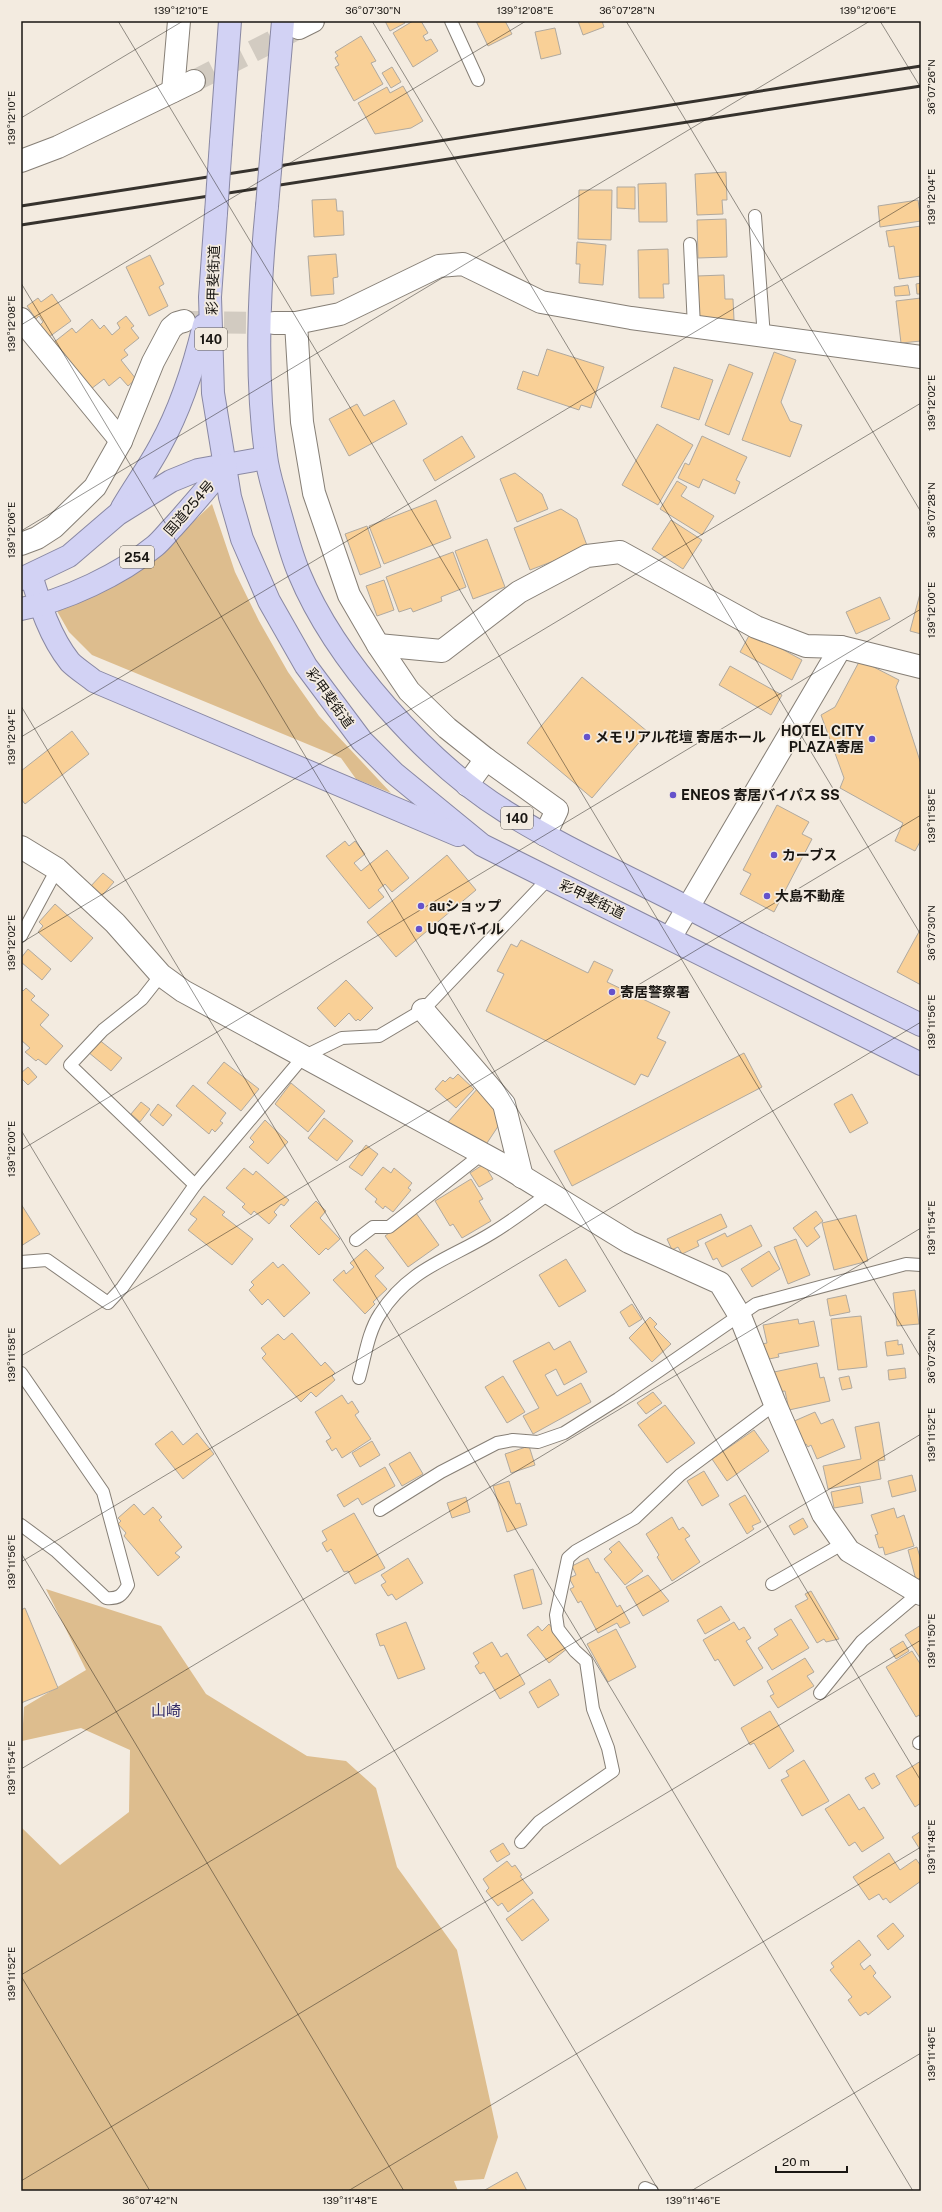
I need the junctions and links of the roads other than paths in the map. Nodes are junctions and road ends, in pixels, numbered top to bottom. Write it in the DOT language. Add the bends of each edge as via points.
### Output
graph roads {
  1 [pos="179,21"];
  2 [pos="230,21"];
  3 [pos="451,21"];
  4 [pos="298,23"];
  5 [pos="194,80"];
  6 [pos="478,80"];
  7 [pos="173,91"];
  8 [pos="21,161"];
  9 [pos="755,216"];
  10 [pos="690,244"];
  11 [pos="210,297"];
  12 [pos="21,320"];
  13 [pos="184,321"];
  14 [pos="274,323"];
  15 [pos="296,323"];
  16 [pos="694,327"];
  17 [pos="764,337"];
  18 [pos="921,357"];
  19 [pos="121,441"];
  20 [pos="266,458"];
  21 [pos="226,465"];
  22 [pos="118,514"];
  23 [pos="21,544"];
  24 [pos="26,577"];
  25 [pos="31,607"];
  26 [pos="378,645"];
  27 [pos="841,647"];
  28 [pos="921,667"];
  29 [pos="486,759"];
  30 [pos="467,785"];
  31 [pos="546,835"];
  32 [pos="482,845"];
  33 [pos="21,847"];
  34 [pos="57,869"];
  35 [pos="549,878"];
  36 [pos="686,907"];
  37 [pos="21,936"];
  38 [pos="670,938"];
  39 [pos="161,975"];
  40 [pos="423,1010"];
  41 [pos="921,1025"];
  42 [pos="304,1056"];
  43 [pos="921,1064"];
  44 [pos="482,1154"];
  45 [pos="522,1176"];
  46 [pos="196,1184"];
  47 [pos="550,1193"];
  48 [pos="356,1240"];
  49 [pos="21,1262"];
  50 [pos="921,1265"];
  51 [pos="740,1316"];
  52 [pos="21,1373"];
  53 [pos="359,1378"];
  54 [pos="775,1404"];
  55 [pos="380,1510"];
  56 [pos="21,1525"];
  57 [pos="844,1543"];
  58 [pos="772,1584"];
  59 [pos="920,1594"];
  60 [pos="820,1693"];
  61 [pos="521,1842"];
  1 -- 7 [label="street"];
  2 -- 11 [label="highway, 彩甲斐街道 / 140, bridge"];
  3 -- 6 [label="lane"];
  4 -- 20 [label="highway, 140, bridge" via="274,136 260,283 260,381"];
  5 -- 7 [label="street"];
  7 -- 8 [label="street" via="58,147"];
  9 -- 17 [label="lane"];
  10 -- 16 [label="lane"];
  11 -- 21 [label="highway, 彩甲斐街道 / 140" via="213,393"];
  11 -- 22 [label="highway" via="199,346 178,409 160,446"];
  12 -- 19 [label="street"];
  13 -- 19 [label="street" via="171,328 153,362"];
  14 -- 15 [label="street"];
  15 -- 16 [label="street" via="340,314 439,266 463,264 542,302"];
  15 -- 26 [label="street" via="302,422 314,493 349,595"];
  16 -- 17 [label="street"];
  17 -- 18 [label="street"];
  19 -- 23 [label="street" via="96,487 54,528"];
  20 -- 21 [label="highway, 国道254号"];
  20 -- 30 [label="highway, 140" via="299,572 318,613 346,655 386,705 419,742"];
  21 -- 22 [label="highway, 国道254号" via="198,470 171,481"];
  21 -- 25 [label="highway, 国道254号 / 254" via="156,546 73,594"];
  21 -- 32 [label="highway, 彩甲斐街道 / 140" via="230,497 242,539 268,601 306,666 367,747 394,773"];
  22 -- 24 [label="highway, 国道254号" via="69,556"];
  24 -- 25 [label="highway"];
  25 -- 32 [label="highway" via="53,633 71,662 94,681"];
  26 -- 27 [label="street" via="442,651 519,592 587,556 620,552 756,627 806,646"];
  26 -- 29 [label="street" via="409,690 447,728"];
  27 -- 28 [label="street"];
  27 -- 36 [label="street"];
  29 -- 30 [label="street"];
  29 -- 31 [label="street" via="557,810"];
  30 -- 31 [label="highway, 140"];
  31 -- 36 [label="highway, 140"];
  32 -- 35 [label="highway, 彩甲斐街道 / 140"];
  33 -- 34 [label="street"];
  34 -- 37 [label="lane"];
  34 -- 39 [label="street" via="115,923"];
  35 -- 38 [label="highway, 彩甲斐街道 / 140"];
  35 -- 40 [label="lane"];
  36 -- 38 [label="street"];
  36 -- 41 [label="highway, 140"];
  38 -- 43 [label="highway, 彩甲斐街道 / 140"];
  39 -- 42 [label="street" via="183,990"];
  39 -- 46 [label="lane" via="142,999 103,1030 70,1065"];
  40 -- 42 [label="lane" via="379,1036 342,1038"];
  40 -- 45 [label="street" via="504,1104"];
  42 -- 44 [label="street"];
  42 -- 46 [label="lane"];
  44 -- 45 [label="street"];
  44 -- 48 [label="lane" via="389,1227 373,1227"];
  45 -- 47 [label="street"];
  46 -- 49 [label="lane" via="122,1288 108,1303 47,1260"];
  47 -- 51 [label="street" via="629,1242 720,1283"];
  47 -- 53 [label="lane" via="492,1233 422,1270 399,1291 379,1314"];
  50 -- 51 [label="lane" via="906,1264 756,1304"];
  51 -- 54 [label="street"];
  51 -- 55 [label="lane" via="564,1433 538,1442 513,1440 497,1443 441,1472"];
  52 -- 56 [label="lane" via="103,1492 128,1585 124,1594 116,1598 106,1598 56,1551"];
  54 -- 57 [label="street" via="823,1514"];
  54 -- 61 [label="lane" via="680,1475 635,1518 568,1558 556,1615 558,1629 574,1651 586,1661 593,1709 608,1748 613,1771 539,1822"];
  57 -- 58 [label="lane"];
  57 -- 59 [label="street" via="849,1551"];
  59 -- 60 [label="lane" via="862,1641"];
}
